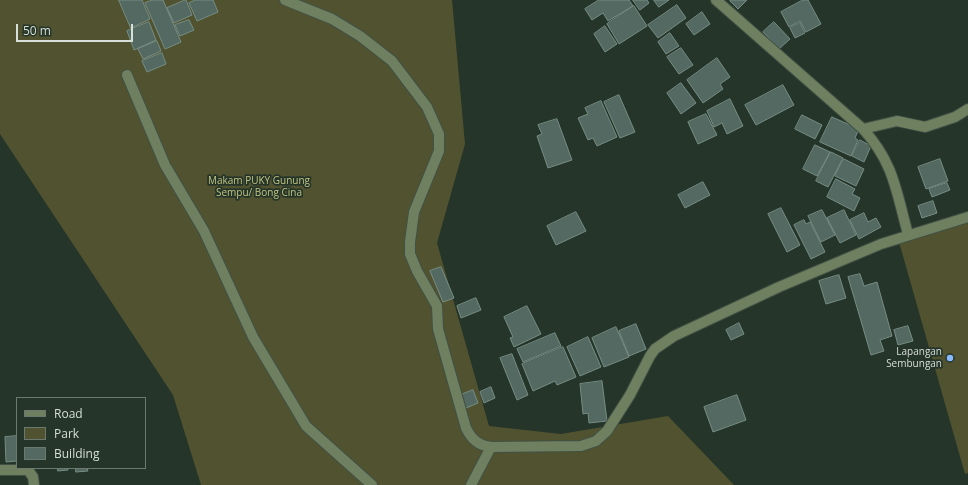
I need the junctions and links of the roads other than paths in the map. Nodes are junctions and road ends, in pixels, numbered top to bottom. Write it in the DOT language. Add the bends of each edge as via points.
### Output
graph roads {
  1 [pos="286,0"];
  2 [pos="716,0"];
  3 [pos="127,75"];
  4 [pos="968,109"];
  5 [pos="863,129"];
  6 [pos="968,216"];
  7 [pos="908,234"];
  8 [pos="491,447"];
  9 [pos="0,470"];
  10 [pos="34,485"];
  11 [pos="372,485"];
  12 [pos="471,485"];
  1 -- 8 [label="street" via="332,19 360,36 392,61 427,107 439,134 439,151 414,212 410,254 438,310 438,329 466,428 478,443"];
  2 -- 5 [label="street"];
  3 -- 11 [label="street" via="165,165 204,231 253,337 306,426"];
  4 -- 5 [label="street" via="955,117 925,127 897,121"];
  5 -- 7 [label="street" via="876,143 890,168"];
  6 -- 7 [label="street"];
  7 -- 8 [label="street" via="779,287 674,336 655,349 607,431 596,440 581,446"];
  8 -- 12 [label="street"];
  9 -- 10 [label="street" via="28,470 34,477"];
}
